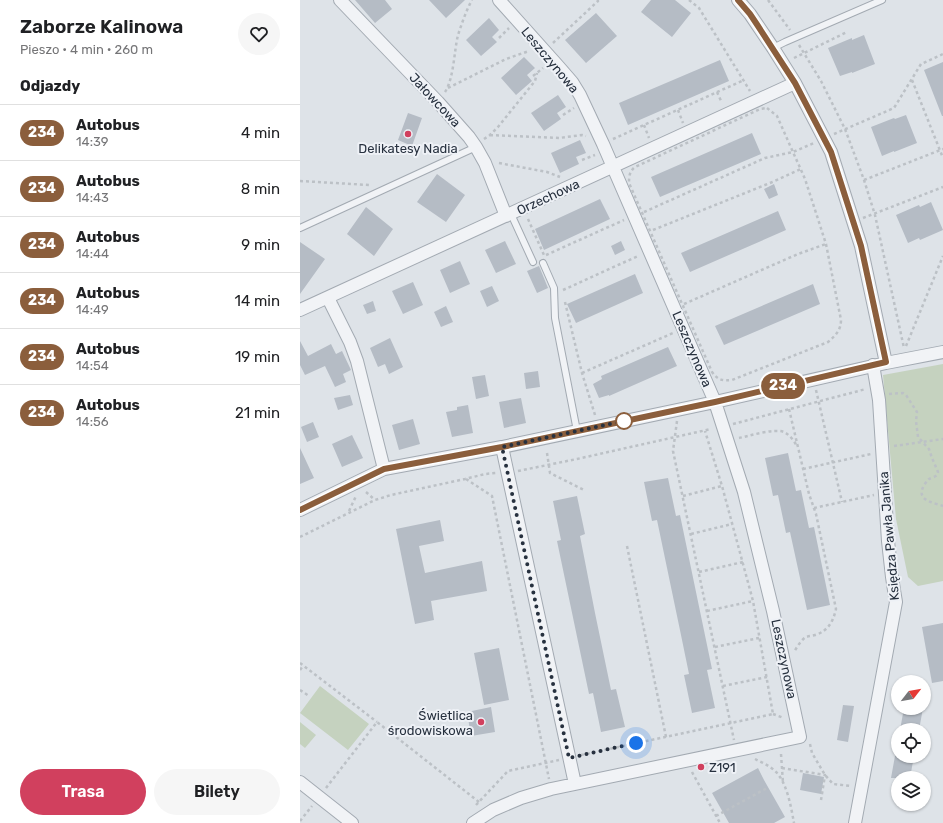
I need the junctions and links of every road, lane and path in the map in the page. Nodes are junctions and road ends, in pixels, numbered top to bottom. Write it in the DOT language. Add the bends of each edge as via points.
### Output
graph roads {
  1 [pos="340,0"];
  2 [pos="472,0"];
  3 [pos="499,0"];
  4 [pos="602,0"];
  5 [pos="689,0"];
  6 [pos="738,0"];
  7 [pos="768,0"];
  8 [pos="882,0"];
  9 [pos="598,1"];
  10 [pos="511,26"];
  11 [pos="791,32"];
  12 [pos="847,32"];
  13 [pos="499,38"];
  14 [pos="798,43"];
  15 [pos="550,46"];
  16 [pos="773,48"];
  17 [pos="533,51"];
  18 [pos="804,53"];
  19 [pos="943,54"];
  20 [pos="792,59"];
  21 [pos="546,65"];
  22 [pos="537,73"];
  23 [pos="533,76"];
  24 [pos="744,80"];
  25 [pos="912,80"];
  26 [pos="795,83"];
  27 [pos="448,88"];
  28 [pos="717,92"];
  29 [pos="753,94"];
  30 [pos="438,102"];
  31 [pos="576,107"];
  32 [pos="724,107"];
  33 [pos="678,110"];
  34 [pos="563,115"];
  35 [pos="644,125"];
  36 [pos="684,126"];
  37 [pos="845,129"];
  38 [pos="490,135"];
  39 [pos="832,135"];
  40 [pos="590,137"];
  41 [pos="609,141"];
  42 [pos="651,141"];
  43 [pos="814,142"];
  44 [pos="476,147"];
  45 [pos="942,150"];
  46 [pos="793,152"];
  47 [pos="597,154"];
  48 [pos="943,158"];
  49 [pos="582,160"];
  50 [pos="497,163"];
  51 [pos="613,167"];
  52 [pos="801,169"];
  53 [pos="566,179"];
  54 [pos="864,180"];
  55 [pos="300,181"];
  56 [pos="390,186"];
  57 [pos="943,187"];
  58 [pos="642,213"];
  59 [pos="875,214"];
  60 [pos="509,215"];
  61 [pos="627,219"];
  62 [pos="853,222"];
  63 [pos="300,228"];
  64 [pos="650,232"];
  65 [pos="826,244"];
  66 [pos="642,254"];
  67 [pos="544,256"];
  68 [pos="943,256"];
  69 [pos="533,262"];
  70 [pos="543,263"];
  71 [pos="562,290"];
  72 [pos="328,298"];
  73 [pos="682,305"];
  74 [pos="300,310"];
  75 [pos="669,334"];
  76 [pos="943,352"];
  77 [pos="886,362"];
  78 [pos="873,365"];
  79 [pos="582,373"];
  80 [pos="814,379"];
  81 [pos="877,391"];
  82 [pos="819,401"];
  83 [pos="715,402"];
  84 [pos="789,409"];
  85 [pos="678,416"];
  86 [pos="731,424"];
  87 [pos="577,431"];
  88 [pos="705,431"];
  89 [pos="943,439"];
  90 [pos="735,440"];
  91 [pos="923,442"];
  92 [pos="894,446"];
  93 [pos="502,447"];
  94 [pos="798,448"];
  95 [pos="876,452"];
  96 [pos="546,453"];
  97 [pos="833,462"];
  98 [pos="384,469"];
  99 [pos="803,469"];
  100 [pos="465,479"];
  101 [pos="722,486"];
  102 [pos="584,490"];
  103 [pos="365,491"];
  104 [pos="357,493"];
  105 [pos="885,493"];
  106 [pos="683,496"];
  107 [pos="375,500"];
  108 [pos="842,502"];
  109 [pos="943,506"];
  110 [pos="814,508"];
  111 [pos="300,510"];
  112 [pos="349,512"];
  113 [pos="732,524"];
  114 [pos="691,534"];
  115 [pos="627,546"];
  116 [pos="742,562"];
  117 [pos="699,572"];
  118 [pos="753,601"];
  119 [pos="707,611"];
  120 [pos="760,638"];
  121 [pos="715,647"];
  122 [pos="791,656"];
  123 [pos="300,663"];
  124 [pos="303,666"];
  125 [pos="300,670"];
  126 [pos="767,677"];
  127 [pos="723,686"];
  128 [pos="300,690"];
  129 [pos="309,696"];
  130 [pos="377,722"];
  131 [pos="731,723"];
  132 [pos="666,737"];
  133 [pos="778,741"];
  134 [pos="811,746"];
  135 [pos="737,750"];
  136 [pos="569,758"];
  137 [pos="686,761"];
  138 [pos="545,762"];
  139 [pos="782,768"];
  140 [pos="825,775"];
  141 [pos="300,782"];
  142 [pos="783,783"];
  143 [pos="575,784"];
  144 [pos="861,787"];
  145 [pos="767,788"];
  146 [pos="551,789"];
  147 [pos="319,797"];
  148 [pos="821,800"];
  149 [pos="479,802"];
  150 [pos="474,807"];
  151 [pos="716,816"];
  152 [pos="300,821"];
  153 [pos="352,823"];
  154 [pos="473,823"];
  155 [pos="720,823"];
  156 [pos="794,823"];
  157 [pos="855,823"];
  1 -- 30 [label="street, Jałowcowa"];
  2 -- 27 [label="path" via="458,35"];
  3 -- 51 [label="street, Leszczynowa" via="572,82 588,110"];
  4 -- 9 [label="path"];
  5 -- 24 [label="path" via="700,8"];
  6 -- 16 [label="street"];
  7 -- 11 [label="path"];
  8 -- 16 [label="lane"];
  9 -- 15 [label="path"];
  10 -- 13 [label="path"];
  12 -- 18 [label="path"];
  14 -- 18 [label="path"];
  16 -- 26 [label="street"];
  17 -- 27 [label="path" via="506,59"];
  18 -- 20 [label="path"];
  18 -- 37 [label="path"];
  19 -- 25 [label="path" via="921,64"];
  21 -- 22 [label="path"];
  22 -- 23 [label="path"];
  22 -- 38 [label="path" via="535,81"];
  24 -- 28 [label="path"];
  24 -- 29 [label="path"];
  25 -- 37 [label="path" via="894,108"];
  25 -- 45 [label="path"];
  26 -- 51 [label="street, Orzechowa"];
  26 -- 62 [label="street" via="831,152"];
  27 -- 30 [label="path"];
  28 -- 32 [label="path"];
  28 -- 33 [label="path"];
  30 -- 44 [label="street, Jałowcowa"];
  31 -- 34 [label="path"];
  33 -- 35 [label="path"];
  33 -- 36 [label="path"];
  35 -- 41 [label="path"];
  35 -- 42 [label="path"];
  37 -- 39 [label="path"];
  37 -- 54 [label="path"];
  38 -- 40 [label="path"];
  38 -- 44 [label="path"];
  43 -- 46 [label="path"];
  44 -- 56 [label="lane"];
  44 -- 60 [label="street, Jałowcowa"];
  45 -- 48 [label="path"];
  45 -- 54 [label="path"];
  46 -- 52 [label="path"];
  46 -- 58 [label="path" via="765,158"];
  46 -- 58 [label="path" via="777,116 768,108 760,109 630,171 629,183"];
  47 -- 49 [label="path"];
  50 -- 53 [label="path" via="547,172"];
  51 -- 60 [label="street, Orzechowa"];
  51 -- 83 [label="street, Leszczynowa"];
  52 -- 64 [label="path"];
  52 -- 65 [label="path"];
  54 -- 59 [label="path"];
  55 -- 56 [label="path"];
  56 -- 63 [label="lane"];
  57 -- 59 [label="path"];
  58 -- 64 [label="path"];
  59 -- 62 [label="path"];
  59 -- 68 [label="path" via="905,349"];
  60 -- 69 [label="lane"];
  60 -- 72 [label="street, Orzechowa"];
  61 -- 67 [label="path"];
  62 -- 77 [label="street" via="861,246"];
  64 -- 73 [label="path"];
  65 -- 73 [label="path"];
  65 -- 73 [label="path" via="841,320 836,335 828,342 732,380 717,378"];
  66 -- 71 [label="path"];
  70 -- 87 [label="lane" via="554,288 555,318"];
  72 -- 74 [label="street, Orzechowa"];
  72 -- 98 [label="street" via="357,360"];
  75 -- 79 [label="path"];
  76 -- 77 [label="street"];
  77 -- 78 [label="street"];
  78 -- 80 [label="street"];
  78 -- 81 [label="street, Księdza Pawła Janika"];
  80 -- 82 [label="path"];
  80 -- 83 [label="street"];
  81 -- 82 [label="path"];
  81 -- 91 [label="path" via="906,395 917,412 918,437"];
  81 -- 105 [label="street, Księdza Pawła Janika"];
  82 -- 84 [label="path"];
  82 -- 97 [label="path"];
  83 -- 87 [label="street"];
  83 -- 133 [label="street, Leszczynowa" via="744,492 774,611 800,737"];
  84 -- 86 [label="path"];
  84 -- 94 [label="path"];
  85 -- 106 [label="path" via="673,451"];
  87 -- 93 [label="street"];
  88 -- 101 [label="path"];
  89 -- 91 [label="path"];
  90 -- 94 [label="path" via="760,433 783,432"];
  91 -- 92 [label="path"];
  91 -- 109 [label="path" via="929,449 938,475 925,483 921,493 927,500"];
  93 -- 98 [label="street"];
  93 -- 136 [label="street"];
  94 -- 99 [label="path"];
  95 -- 97 [label="path"];
  96 -- 102 [label="path" via="550,473"];
  97 -- 99 [label="path"];
  97 -- 108 [label="path"];
  98 -- 111 [label="street"];
  99 -- 110 [label="path"];
  100 -- 138 [label="path" via="492,496"];
  101 -- 106 [label="path"];
  101 -- 113 [label="path"];
  103 -- 107 [label="path"];
  104 -- 112 [label="path"];
  105 -- 108 [label="path"];
  105 -- 144 [label="street, Księdza Pawła Janika" via="896,602"];
  106 -- 114 [label="path"];
  108 -- 110 [label="path"];
  110 -- 122 [label="path" via="836,609 830,626 823,632 805,638"];
  113 -- 114 [label="path"];
  113 -- 116 [label="path"];
  114 -- 117 [label="path"];
  115 -- 132 [label="path"];
  116 -- 117 [label="path"];
  116 -- 118 [label="path"];
  117 -- 119 [label="path"];
  118 -- 119 [label="path"];
  118 -- 120 [label="path"];
  119 -- 121 [label="path"];
  120 -- 121 [label="path"];
  120 -- 126 [label="path"];
  121 -- 127 [label="path"];
  123 -- 124 [label="path"];
  124 -- 125 [label="path"];
  124 -- 130 [label="path"];
  126 -- 127 [label="path"];
  126 -- 131 [label="path" via="773,714"];
  127 -- 131 [label="path"];
  128 -- 129 [label="path"];
  130 -- 147 [label="path"];
  130 -- 149 [label="path"];
  131 -- 132 [label="path"];
  131 -- 135 [label="path"];
  132 -- 136 [label="path"];
  133 -- 135 [label="street"];
  133 -- 139 [label="path"];
  134 -- 140 [label="path" via="812,753"];
  135 -- 137 [label="street"];
  135 -- 142 [label="path" via="776,771"];
  136 -- 138 [label="path"];
  136 -- 143 [label="street"];
  137 -- 143 [label="street"];
  137 -- 151 [label="path"];
  138 -- 146 [label="path"];
  138 -- 149 [label="path" via="508,771"];
  139 -- 140 [label="path"];
  139 -- 142 [label="path"];
  140 -- 144 [label="path" via="833,784"];
  140 -- 148 [label="path"];
  141 -- 147 [label="street"];
  142 -- 156 [label="path"];
  143 -- 146 [label="street"];
  144 -- 157 [label="street, Księdza Pawła Janika"];
  145 -- 151 [label="path"];
  146 -- 154 [label="street" via="493,810"];
  147 -- 152 [label="path"];
  147 -- 153 [label="street"];
  149 -- 150 [label="path"];
  151 -- 155 [label="path"];
}
